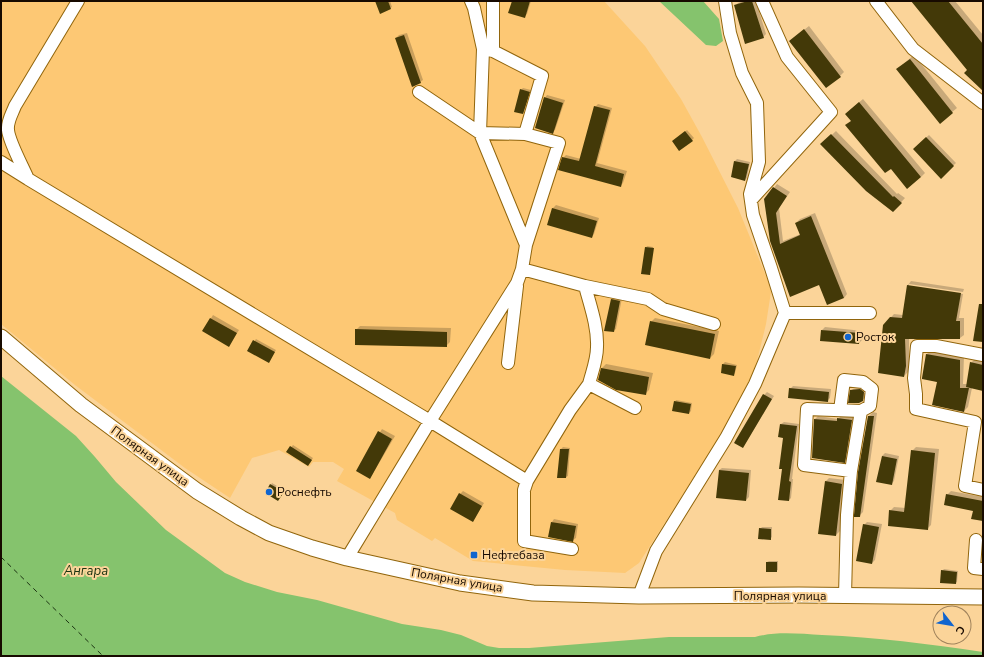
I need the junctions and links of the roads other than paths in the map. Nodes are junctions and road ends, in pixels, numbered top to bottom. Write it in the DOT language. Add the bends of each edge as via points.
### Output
graph roads {
  1 [pos="78,1"];
  2 [pos="471,1"];
  3 [pos="493,1"];
  4 [pos="725,1"];
  5 [pos="762,1"];
  6 [pos="876,1"];
  7 [pos="488,50"];
  8 [pos="419,92"];
  9 [pos="983,103"];
  10 [pos="480,133"];
  11 [pos="525,134"];
  12 [pos="1,162"];
  13 [pos="28,179"];
  14 [pos="751,200"];
  15 [pos="526,245"];
  16 [pos="522,269"];
  17 [pos="517,283"];
  18 [pos="585,286"];
  19 [pos="785,312"];
  20 [pos="870,313"];
  21 [pos="714,324"];
  22 [pos="1,337"];
  23 [pos="983,355"];
  24 [pos="508,363"];
  25 [pos="589,384"];
  26 [pos="635,408"];
  27 [pos="840,410"];
  28 [pos="861,411"];
  29 [pos="430,421"];
  30 [pos="851,471"];
  31 [pos="527,481"];
  32 [pos="983,490"];
  33 [pos="976,540"];
  34 [pos="572,548"];
  35 [pos="347,558"];
  36 [pos="983,569"];
  37 [pos="639,596"];
  38 [pos="845,596"];
  39 [pos="983,597"];
  1 -- 13 [label="lane" via="9,120 10,138"];
  2 -- 7 [label="lane"];
  3 -- 7 [label="lane"];
  4 -- 14 [label="lane" via="730,33 742,73 757,103 760,162 750,194"];
  5 -- 14 [label="lane" via="787,57 831,112"];
  6 -- 9 [label="lane" via="913,49"];
  7 -- 10 [label="lane"];
  7 -- 11 [label="lane" via="542,76"];
  8 -- 10 [label="lane"];
  10 -- 11 [label="lane"];
  10 -- 15 [label="lane"];
  11 -- 15 [label="lane" via="559,143"];
  12 -- 13 [label="lane"];
  13 -- 29 [label="lane"];
  14 -- 19 [label="lane" via="753,215"];
  15 -- 16 [label="lane"];
  16 -- 17 [label="lane"];
  16 -- 18 [label="lane"];
  17 -- 24 [label="lane"];
  17 -- 29 [label="lane"];
  18 -- 21 [label="lane" via="648,299 663,309"];
  18 -- 25 [label="lane" via="597,346"];
  19 -- 20 [label="lane"];
  19 -- 37 [label="lane" via="754,384 726,438 656,551"];
  22 -- 35 [label="main road, Полярная улица" via="81,405 197,491 269,533"];
  23 -- 32 [label="lane" via="936,346 917,346 914,378 916,408 974,422 965,486"];
  25 -- 26 [label="lane"];
  25 -- 31 [label="lane" via="570,410"];
  27 -- 28 [label="lane"];
  27 -- 28 [label="lane" via="844,380 863,382 872,389 870,406"];
  27 -- 30 [label="lane" via="807,409 804,465"];
  28 -- 30 [label="lane"];
  29 -- 31 [label="lane"];
  29 -- 35 [label="lane"];
  30 -- 38 [label="lane"];
  31 -- 34 [label="lane" via="524,490 524,541"];
  33 -- 36 [label="lane" via="974,568"];
  35 -- 37 [label="main road, Полярная улица" via="460,583 526,592"];
  37 -- 38 [label="main road, Полярная улица"];
  38 -- 39 [label="main road, Полярная улица"];
}
